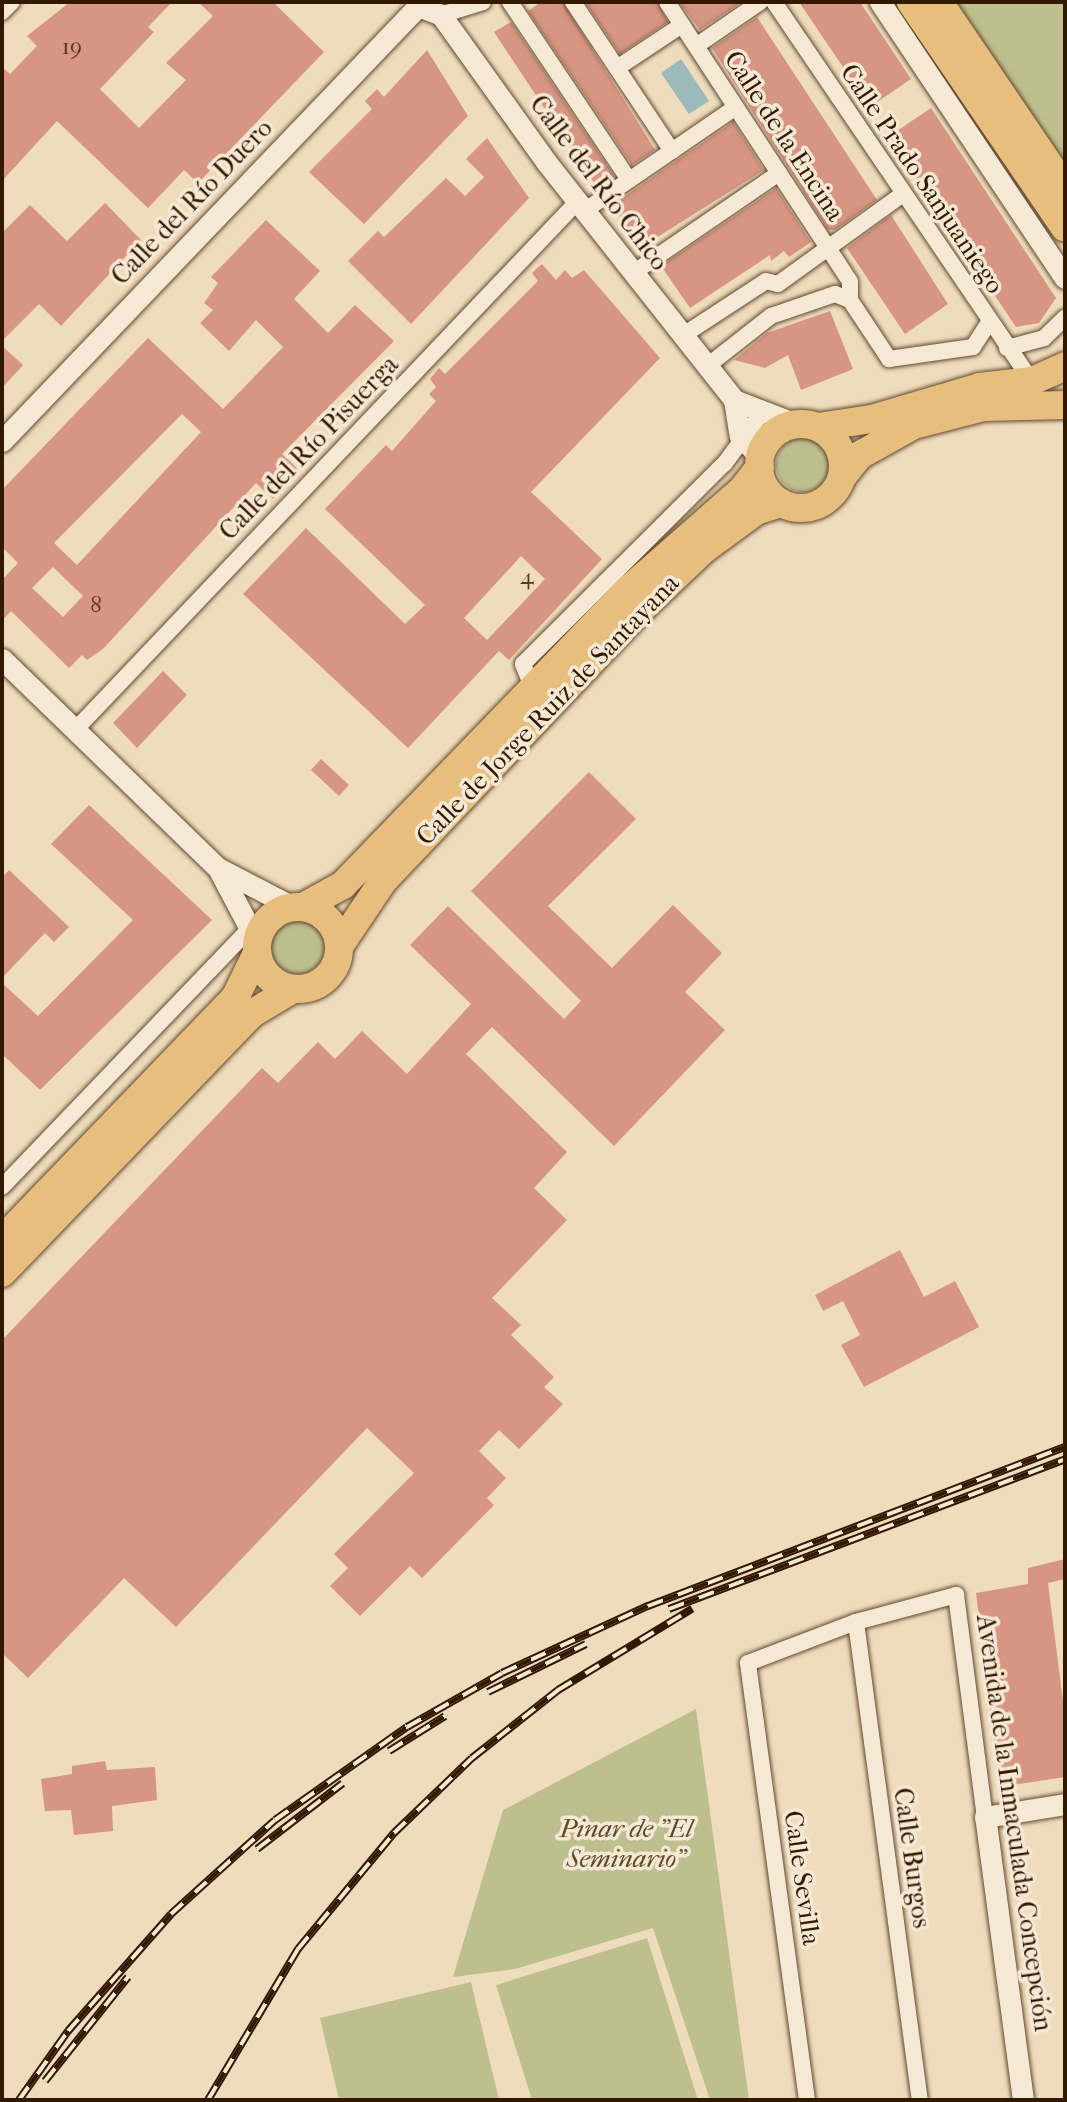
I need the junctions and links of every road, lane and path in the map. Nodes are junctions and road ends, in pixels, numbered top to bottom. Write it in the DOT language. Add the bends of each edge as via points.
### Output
graph roads {
  1 [pos="12,2"];
  2 [pos="483,2"];
  3 [pos="510,2"];
  4 [pos="573,2"];
  5 [pos="667,2"];
  6 [pos="760,2"];
  7 [pos="774,2"];
  8 [pos="880,2"];
  9 [pos="911,2"];
  10 [pos="939,2"];
  11 [pos="420,4"];
  12 [pos="2,12"];
  13 [pos="441,15"];
  14 [pos="682,25"];
  15 [pos="696,46"];
  16 [pos="617,68"];
  17 [pos="736,107"];
  18 [pos="672,150"];
  19 [pos="779,173"];
  20 [pos="629,180"];
  21 [pos="1065,188"];
  22 [pos="903,194"];
  23 [pos="581,206"];
  24 [pos="1065,228"];
  25 [pos="830,250"];
  26 [pos="633,273"];
  27 [pos="1065,278"];
  28 [pos="850,300"];
  29 [pos="1065,318"];
  30 [pos="988,324"];
  31 [pos="682,336"];
  32 [pos="1007,348"];
  33 [pos="1065,366"];
  34 [pos="706,367"];
  35 [pos="1032,381"];
  36 [pos="734,400"];
  37 [pos="1065,405"];
  38 [pos="761,414"];
  39 [pos="807,426"];
  40 [pos="740,436"];
  41 [pos="2,441"];
  42 [pos="760,462"];
  43 [pos="842,477"];
  44 [pos="781,503"];
  45 [pos="2,659"];
  46 [pos="533,689"];
  47 [pos="77,728"];
  48 [pos="218,869"];
  49 [pos="272,926"];
  50 [pos="340,945"];
  51 [pos="293,989"];
  52 [pos="2,1187"];
  53 [pos="2,1240"];
  54 [pos="2,1273"];
  55 [pos="856,1622"];
  56 [pos="1065,1804"];
  57 [pos="985,1817"];
  58 [pos="807,2100"];
  59 [pos="920,2100"];
  60 [pos="1023,2100"];
  1 -- 12 [label="street"];
  2 -- 13 [label="street"];
  3 -- 20 [label="street"];
  4 -- 16 [label="street"];
  5 -- 14 [label="street, Calle de la Encina"];
  6 -- 15 [label="street"];
  7 -- 22 [label="street, Calle Prado Sanjuaniego"];
  8 -- 27 [label="street"];
  9 -- 24 [label="highway"];
  10 -- 21 [label="highway"];
  11 -- 13 [label="street"];
  11 -- 41 [label="street, Calle del Río Duero"];
  13 -- 23 [label="street, Calle del Río Chico"];
  14 -- 15 [label="street, Calle de la Encina"];
  14 -- 16 [label="street"];
  15 -- 17 [label="street, Calle de la Encina"];
  16 -- 18 [label="street"];
  17 -- 18 [label="street, Calle del Río Pisuerga"];
  17 -- 19 [label="street, Calle de la Encina"];
  18 -- 20 [label="street, Calle del Río Pisuerga"];
  19 -- 25 [label="street, Calle de la Encina"];
  19 -- 26 [label="street"];
  20 -- 23 [label="street, Calle del Río Pisuerga"];
  22 -- 25 [label="street"];
  22 -- 30 [label="street, Calle Prado Sanjuaniego"];
  23 -- 26 [label="street, Calle del Río Chico"];
  23 -- 47 [label="street, Calle del Río Pisuerga"];
  25 -- 28 [label="street, Calle de la Encina" via="850,282"];
  25 -- 31 [label="street" via="778,285 766,281"];
  26 -- 31 [label="street, Calle del Río Chico"];
  28 -- 30 [label="street, Calle de la Encina" via="889,359 973,348"];
  28 -- 34 [label="street" via="835,294 771,316"];
  29 -- 32 [label="street" via="1044,338"];
  30 -- 32 [label="street, Calle Prado Sanjuaniego"];
  31 -- 34 [label="street, Calle del Río Chico"];
  32 -- 35 [label="street, Calle Prado Sanjuaniego"];
  33 -- 35 [label="highway, Calle de Jorge Ruiz de Santayana"];
  34 -- 36 [label="street, Calle del Río Chico"];
  35 -- 39 [label="highway, Calle de Jorge Ruiz de Santayana" via="980,387 872,419"];
  36 -- 38 [label="street, Calle del Río Chico"];
  36 -- 40 [label="street"];
  37 -- 43 [label="highway, Calle de Jorge Ruiz de Santayana" via="983,407 914,425 860,454"];
  38 -- 39 [label="street, Calle del Río Chico"];
  38 -- 40 [label="street, Calle de Jorge Ruiz de Santayana"];
  39 -- 42 [label="highway, Calle de Jorge Ruiz de Santayana" via="775,433"];
  39 -- 43 [label="highway" via="841,453"];
  40 -- 42 [label="street"];
  40 -- 46 [label="street, Calle de Jorge Ruiz de Santayana" via="725,463 523,664"];
  42 -- 44 [label="highway" via="766,488"];
  42 -- 46 [label="highway, Calle de Jorge Ruiz de Santayana" via="742,490 628,590"];
  43 -- 44 [label="highway, Calle de Jorge Ruiz de Santayana" via="834,493 815,506"];
  44 -- 50 [label="highway, Calle de Jorge Ruiz de Santayana" via="756,510 703,550 644,606 383,881"];
  45 -- 47 [label="street"];
  46 -- 49 [label="highway, Calle de Jorge Ruiz de Santayana" via="343,885"];
  47 -- 48 [label="street"];
  48 -- 49 [label="street"];
  48 -- 49 [label="street"];
  49 -- 50 [label="highway" via="328,919"];
  49 -- 51 [label="highway" via="269,977"];
  49 -- 52 [label="street, Calle de Jorge Ruiz de Santayana"];
  49 -- 53 [label="highway" via="234,998"];
  50 -- 51 [label="highway, Calle de Jorge Ruiz de Santayana" via="329,976 318,985"];
  51 -- 54 [label="highway, Calle de Jorge Ruiz de Santayana" via="251,1014"];
  55 -- 57 [label="street, Avenida de la Inmaculada Concepción" via="956,1595"];
  55 -- 58 [label="street, Calle Sevilla" via="748,1663"];
  55 -- 59 [label="street, Calle Burgos"];
  56 -- 57 [label="street"];
  57 -- 60 [label="street, Avenida de la Inmaculada Concepción"];
}
